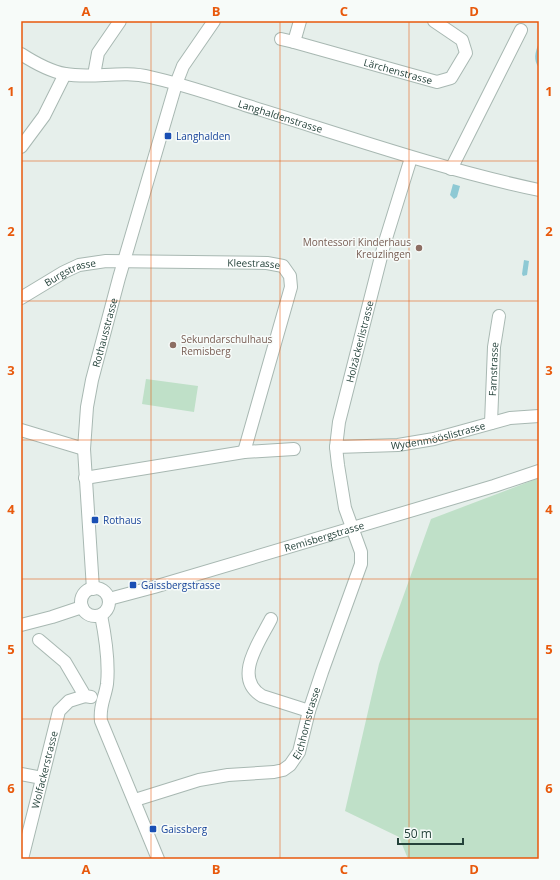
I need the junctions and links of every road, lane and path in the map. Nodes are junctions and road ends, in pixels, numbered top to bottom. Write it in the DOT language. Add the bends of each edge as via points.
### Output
graph roads {
  1 [pos="120,21"];
  2 [pos="214,21"];
  3 [pos="300,21"];
  4 [pos="434,21"];
  5 [pos="521,30"];
  6 [pos="281,39"];
  7 [pos="294,42"];
  8 [pos="21,54"];
  9 [pos="65,74"];
  10 [pos="94,75"];
  11 [pos="176,84"];
  12 [pos="21,147"];
  13 [pos="411,158"];
  14 [pos="451,168"];
  15 [pos="539,190"];
  16 [pos="124,261"];
  17 [pos="21,298"];
  18 [pos="499,316"];
  19 [pos="539,416"];
  20 [pos="491,423"];
  21 [pos="21,430"];
  22 [pos="336,447"];
  23 [pos="84,449"];
  24 [pos="294,449"];
  25 [pos="244,452"];
  26 [pos="539,471"];
  27 [pos="85,478"];
  28 [pos="352,528"];
  29 [pos="92,589"];
  30 [pos="109,599"];
  31 [pos="82,607"];
  32 [pos="101,615"];
  33 [pos="271,619"];
  34 [pos="21,626"];
  35 [pos="39,640"];
  36 [pos="85,696"];
  37 [pos="102,700"];
  38 [pos="309,711"];
  39 [pos="21,774"];
  40 [pos="42,778"];
  41 [pos="135,800"];
  42 [pos="22,859"];
  43 [pos="158,859"];
  1 -- 10 [label="street" via="98,53"];
  2 -- 11 [label="street, Rothausstrasse" via="183,66"];
  3 -- 7 [label="street"];
  4 -- 7 [label="street, Lärchenstrasse" via="462,40 466,53 451,78 437,82"];
  5 -- 14 [label="street"];
  6 -- 7 [label="street, Lärchenstrasse"];
  8 -- 9 [label="street, Langhaldenstrasse" via="50,70"];
  9 -- 10 [label="street, Langhaldenstrasse"];
  9 -- 12 [label="street" via="44,116"];
  10 -- 11 [label="street, Langhaldenstrasse" via="136,74"];
  11 -- 13 [label="street, Langhaldenstrasse"];
  11 -- 16 [label="street, Rothausstrasse"];
  13 -- 14 [label="street, Langhaldenstrasse"];
  13 -- 22 [label="street, Holzäckerlistrasse" via="384,245 346,391"];
  14 -- 15 [label="street, Langhaldenstrasse"];
  16 -- 17 [label="street, Burgstrasse" via="106,260 79,265"];
  16 -- 23 [label="street, Rothausstrasse" via="92,380"];
  16 -- 25 [label="street, Kleestrasse" via="267,263 283,266 288,271 291,287"];
  18 -- 20 [label="street, Farnstrasse" via="494,347"];
  19 -- 20 [label="street, Wydenmööslistrasse" via="510,418"];
  20 -- 22 [label="street, Wydenmööslistrasse" via="398,446"];
  21 -- 23 [label="street"];
  22 -- 28 [label="street, Holzäckerlistrasse" via="345,508"];
  23 -- 27 [label="street, Rothausstrasse"];
  24 -- 25 [label="street"];
  25 -- 27 [label="street"];
  26 -- 28 [label="street, Remisbergstrasse"];
  27 -- 29 [label="street, Rothausstrasse"];
  28 -- 30 [label="street, Remisbergstrasse"];
  28 -- 38 [label="street, Eichhornstrasse" via="361,552 361,564"];
  29 -- 30 [label="street" via="102,591"];
  29 -- 31 [label="street" via="83,595"];
  30 -- 32 [label="street" via="108,608"];
  31 -- 32 [label="street" via="87,614"];
  31 -- 34 [label="street"];
  32 -- 37 [label="street" via="105,636 107,679"];
  33 -- 38 [label="street" via="249,665 251,684 256,693 262,696"];
  35 -- 36 [label="street" via="65,662"];
  36 -- 37 [label="street"];
  36 -- 40 [label="street, Wolfackerstrasse" via="69,701 59,710"];
  37 -- 41 [label="street" via="101,721"];
  38 -- 41 [label="street, Eichhornstrasse" via="299,752 283,770 198,780"];
  39 -- 40 [label="street"];
  40 -- 42 [label="street, Wolfackerstrasse"];
  41 -- 43 [label="street"];
}
